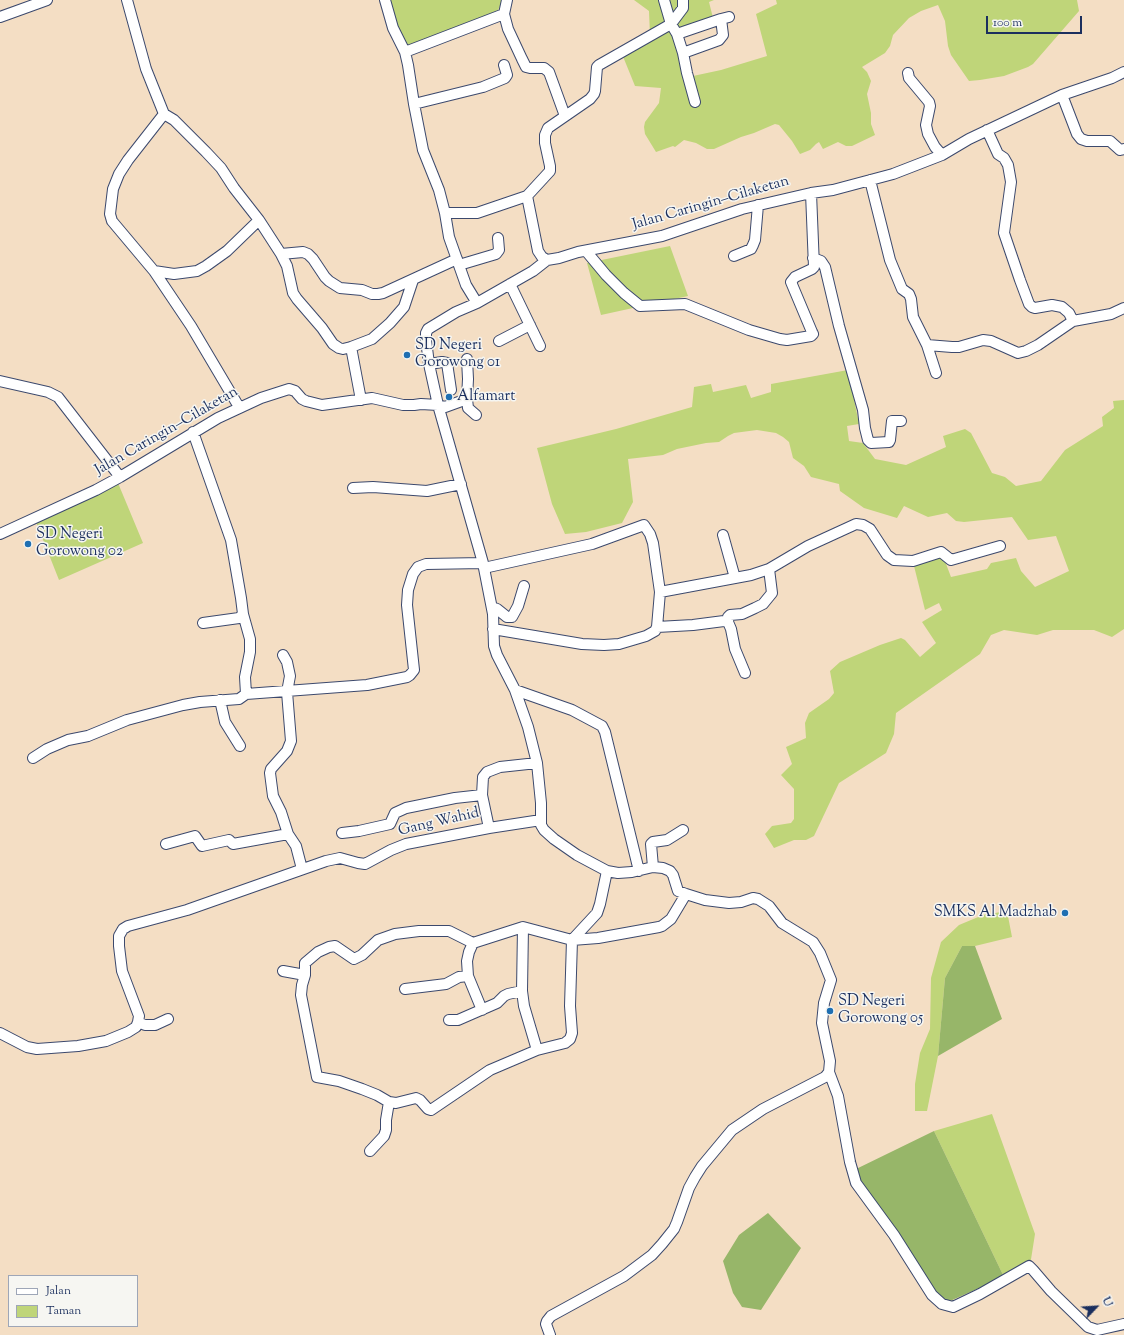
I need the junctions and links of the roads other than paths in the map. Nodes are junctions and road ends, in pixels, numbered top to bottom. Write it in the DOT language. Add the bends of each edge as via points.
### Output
graph roads {
  1 [pos="47,0"];
  2 [pos="127,0"];
  3 [pos="385,0"];
  4 [pos="507,0"];
  5 [pos="664,0"];
  6 [pos="683,0"];
  7 [pos="1,13"];
  8 [pos="504,14"];
  9 [pos="671,24"];
  10 [pos="677,34"];
  11 [pos="405,52"];
  12 [pos="683,54"];
  13 [pos="504,65"];
  14 [pos="1124,72"];
  15 [pos="908,74"];
  16 [pos="1062,96"];
  17 [pos="695,102"];
  18 [pos="414,104"];
  19 [pos="164,114"];
  20 [pos="565,116"];
  21 [pos="987,130"];
  22 [pos="1124,149"];
  23 [pos="942,155"];
  24 [pos="870,180"];
  25 [pos="811,193"];
  26 [pos="527,196"];
  27 [pos="758,205"];
  28 [pos="445,213"];
  29 [pos="259,220"];
  30 [pos="498,238"];
  31 [pos="586,251"];
  32 [pos="281,254"];
  33 [pos="734,256"];
  34 [pos="813,258"];
  35 [pos="547,260"];
  36 [pos="458,262"];
  37 [pos="154,271"];
  38 [pos="412,280"];
  39 [pos="510,284"];
  40 [pos="477,303"];
  41 [pos="1123,312"];
  42 [pos="1073,321"];
  43 [pos="530,325"];
  44 [pos="499,341"];
  45 [pos="927,345"];
  46 [pos="540,346"];
  47 [pos="351,347"];
  48 [pos="467,359"];
  49 [pos="429,364"];
  50 [pos="936,373"];
  51 [pos="0,381"];
  52 [pos="451,390"];
  53 [pos="435,392"];
  54 [pos="467,395"];
  55 [pos="361,400"];
  56 [pos="438,405"];
  57 [pos="239,407"];
  58 [pos="476,415"];
  59 [pos="901,421"];
  60 [pos="193,432"];
  61 [pos="120,477"];
  62 [pos="461,484"];
  63 [pos="353,488"];
  64 [pos="0,534"];
  65 [pos="723,535"];
  66 [pos="1000,546"];
  67 [pos="483,566"];
  68 [pos="769,569"];
  69 [pos="735,578"];
  70 [pos="524,586"];
  71 [pos="660,592"];
  72 [pos="492,607"];
  73 [pos="243,614"];
  74 [pos="728,622"];
  75 [pos="203,623"];
  76 [pos="657,628"];
  77 [pos="493,629"];
  78 [pos="283,655"];
  79 [pos="746,673"];
  80 [pos="515,690"];
  81 [pos="286,692"];
  82 [pos="246,694"];
  83 [pos="220,700"];
  84 [pos="240,746"];
  85 [pos="33,758"];
  86 [pos="537,763"];
  87 [pos="482,795"];
  88 [pos="541,820"];
  89 [pos="489,828"];
  90 [pos="683,830"];
  91 [pos="342,833"];
  92 [pos="288,834"];
  93 [pos="166,844"];
  94 [pos="653,867"];
  95 [pos="302,869"];
  96 [pos="607,871"];
  97 [pos="639,871"];
  98 [pos="686,894"];
  99 [pos="523,927"];
  100 [pos="572,940"];
  101 [pos="473,943"];
  102 [pos="283,971"];
  103 [pos="305,975"];
  104 [pos="468,976"];
  105 [pos="405,989"];
  106 [pos="522,991"];
  107 [pos="482,1010"];
  108 [pos="168,1019"];
  109 [pos="449,1020"];
  110 [pos="138,1022"];
  111 [pos="0,1033"];
  112 [pos="537,1050"];
  113 [pos="829,1072"];
  114 [pos="389,1102"];
  115 [pos="370,1151"];
  116 [pos="1124,1324"];
  117 [pos="550,1335"];
  1 -- 7 [label="street"];
  2 -- 19 [label="street" via="146,69"];
  3 -- 11 [label="street" via="393,28"];
  4 -- 8 [label="street"];
  5 -- 9 [label="street"];
  6 -- 9 [label="street" via="683,8"];
  8 -- 11 [label="street"];
  8 -- 20 [label="street" via="508,29 526,67 544,68 549,72"];
  9 -- 10 [label="street"];
  9 -- 20 [label="street" via="599,65 594,94"];
  10 -- 12 [label="street"];
  10 -- 12 [label="street" via="725,18 723,35 719,40"];
  11 -- 18 [label="street"];
  12 -- 17 [label="street"];
  13 -- 18 [label="street" via="507,75 505,78 482,87"];
  14 -- 16 [label="street, Jalan Caringin–Cilaketan"];
  15 -- 23 [label="street" via="929,102 926,125 935,147"];
  16 -- 21 [label="street, Jalan Caringin–Cilaketan"];
  16 -- 22 [label="street" via="1081,138 1087,141 1110,141 1120,150"];
  18 -- 28 [label="street" via="423,150"];
  19 -- 29 [label="street" via="174,120 221,168"];
  19 -- 37 [label="street" via="119,174 110,208 112,221"];
  20 -- 26 [label="street" via="548,128 545,143 550,171"];
  21 -- 23 [label="street, Jalan Caringin–Cilaketan"];
  21 -- 42 [label="street" via="998,154 1008,165 1011,182 1004,234 1029,304 1035,308 1052,305 1062,307"];
  23 -- 24 [label="street, Jalan Caringin–Cilaketan"];
  24 -- 25 [label="street, Jalan Caringin–Cilaketan"];
  24 -- 45 [label="street" via="890,260 902,289 909,294 913,317"];
  25 -- 27 [label="street, Jalan Caringin–Cilaketan"];
  25 -- 34 [label="street"];
  26 -- 28 [label="street" via="477,213"];
  26 -- 35 [label="street" via="538,251"];
  27 -- 31 [label="street, Jalan Caringin–Cilaketan" via="662,236"];
  27 -- 33 [label="street" via="755,240 751,250"];
  28 -- 36 [label="street"];
  29 -- 32 [label="street"];
  29 -- 37 [label="street" via="227,251 197,271 174,274"];
  30 -- 36 [label="street" via="499,250 496,254"];
  31 -- 34 [label="street" via="606,275 640,306 685,304 748,330 787,340 813,334 791,282 795,277 814,267"];
  31 -- 35 [label="street, Jalan Caringin–Cilaketan"];
  32 -- 38 [label="street" via="308,254 325,277 340,288 378,294"];
  32 -- 47 [label="street" via="297,299 333,344 342,349"];
  34 -- 59 [label="street" via="821,261 825,267 863,410 868,440 871,443 889,442 892,422"];
  35 -- 39 [label="street, Jalan Caringin–Cilaketan"];
  36 -- 38 [label="street"];
  36 -- 40 [label="street" via="466,285"];
  37 -- 57 [label="street" via="191,326"];
  38 -- 47 [label="street" via="404,307 390,323 372,339"];
  39 -- 40 [label="street, Jalan Caringin–Cilaketan"];
  39 -- 43 [label="street"];
  40 -- 49 [label="street, Jalan Caringin–Cilaketan" via="428,329 426,340"];
  41 -- 42 [label="street"];
  42 -- 45 [label="street" via="1026,351 1018,352 983,340 959,347"];
  43 -- 44 [label="street"];
  43 -- 46 [label="street"];
  45 -- 50 [label="street"];
  47 -- 55 [label="street"];
  48 -- 54 [label="street"];
  49 -- 52 [label="street" via="447,363"];
  49 -- 53 [label="street, Jalan Caringin–Cilaketan"];
  51 -- 61 [label="street" via="48,392 58,397"];
  52 -- 53 [label="street"];
  52 -- 54 [label="street"];
  53 -- 56 [label="street, Jalan Caringin–Cilaketan"];
  54 -- 56 [label="street" via="445,407"];
  54 -- 58 [label="street" via="468,408"];
  55 -- 56 [label="street, Jalan Caringin–Cilaketan" via="372,398 402,405"];
  55 -- 57 [label="street, Jalan Caringin–Cilaketan" via="322,405 306,401 289,389"];
  56 -- 62 [label="street"];
  57 -- 60 [label="street, Jalan Caringin–Cilaketan"];
  60 -- 61 [label="street, Jalan Caringin–Cilaketan"];
  60 -- 73 [label="street" via="230,540"];
  61 -- 64 [label="street, Jalan Caringin–Cilaketan"];
  62 -- 63 [label="street" via="427,491"];
  62 -- 67 [label="street"];
  65 -- 69 [label="street"];
  66 -- 68 [label="street" via="951,560 941,552 913,561 894,560 887,555 870,529 856,524 808,546"];
  67 -- 71 [label="street" via="592,544 644,525 653,543"];
  67 -- 72 [label="street"];
  67 -- 81 [label="street" via="426,564 418,567 413,574 407,605 414,670 407,677 367,685"];
  68 -- 69 [label="street"];
  68 -- 74 [label="street" via="772,593 763,604 742,614 730,615"];
  69 -- 71 [label="street"];
  70 -- 72 [label="street" via="512,617 507,617"];
  71 -- 76 [label="street"];
  72 -- 77 [label="street"];
  73 -- 75 [label="street" via="239,618"];
  73 -- 82 [label="street" via="250,639 245,677"];
  74 -- 76 [label="street"];
  74 -- 79 [label="street" via="735,649"];
  76 -- 77 [label="street" via="646,636 619,644 604,645 567,642"];
  77 -- 80 [label="street" via="497,655"];
  78 -- 81 [label="street" via="290,676"];
  80 -- 86 [label="street"];
  80 -- 97 [label="street" via="572,710 602,726"];
  81 -- 82 [label="street"];
  81 -- 92 [label="street" via="291,741 287,751 270,773 272,796 281,812"];
  82 -- 83 [label="street" via="239,699"];
  83 -- 84 [label="street" via="225,722"];
  83 -- 85 [label="street" via="184,705 127,720 88,736 68,740"];
  86 -- 87 [label="street" via="500,767 486,772 483,777"];
  86 -- 88 [label="street"];
  87 -- 89 [label="street"];
  87 -- 91 [label="street" via="406,808 395,813 390,824"];
  88 -- 89 [label="street, Gang Wahid"];
  88 -- 96 [label="street" via="544,830 554,839"];
  89 -- 95 [label="street, Gang Wahid" via="406,844 365,864 340,858"];
  90 -- 94 [label="street" via="667,840 651,844"];
  92 -- 93 [label="street" via="233,844 229,840 202,846 195,836"];
  92 -- 95 [label="street" via="296,846"];
  94 -- 97 [label="street"];
  94 -- 98 [label="street" via="670,871 678,891"];
  95 -- 110 [label="street, Gang Wahid" via="187,910 123,929 119,936 122,971 139,1016"];
  96 -- 97 [label="street"];
  96 -- 100 [label="street" via="597,913"];
  98 -- 100 [label="street" via="675,914 662,926 598,938"];
  98 -- 113 [label="street" via="729,903 758,899 769,906 782,923 813,942 831,980 824,1003 822,1023 830,1060"];
  99 -- 100 [label="street"];
  99 -- 101 [label="street"];
  99 -- 106 [label="street"];
  100 -- 112 [label="street" via="572,1033 565,1044"];
  101 -- 103 [label="street" via="449,931 395,934 378,940 354,959 335,946 318,952 305,964"];
  101 -- 104 [label="street" via="467,961"];
  102 -- 103 [label="street"];
  103 -- 114 [label="street" via="301,995 317,1077 339,1081"];
  104 -- 105 [label="street" via="459,977 446,984"];
  104 -- 107 [label="street"];
  106 -- 107 [label="street" via="508,994 497,1004"];
  106 -- 112 [label="street"];
  107 -- 109 [label="street" via="458,1020"];
  108 -- 110 [label="street" via="155,1025"];
  110 -- 111 [label="street" via="136,1027 128,1032 106,1041 78,1046 37,1049 27,1047"];
  112 -- 114 [label="street" via="490,1070 431,1110 416,1098 396,1103"];
  113 -- 116 [label="street" via="838,1096 856,1184 894,1235 932,1295 942,1304 953,1307 1029,1266 1088,1327 1098,1330"];
  113 -- 117 [label="street" via="825,1077 763,1109 732,1130 695,1177 674,1229 662,1244 624,1276 551,1316 546,1324"];
  114 -- 115 [label="street" via="384,1136"];
}
